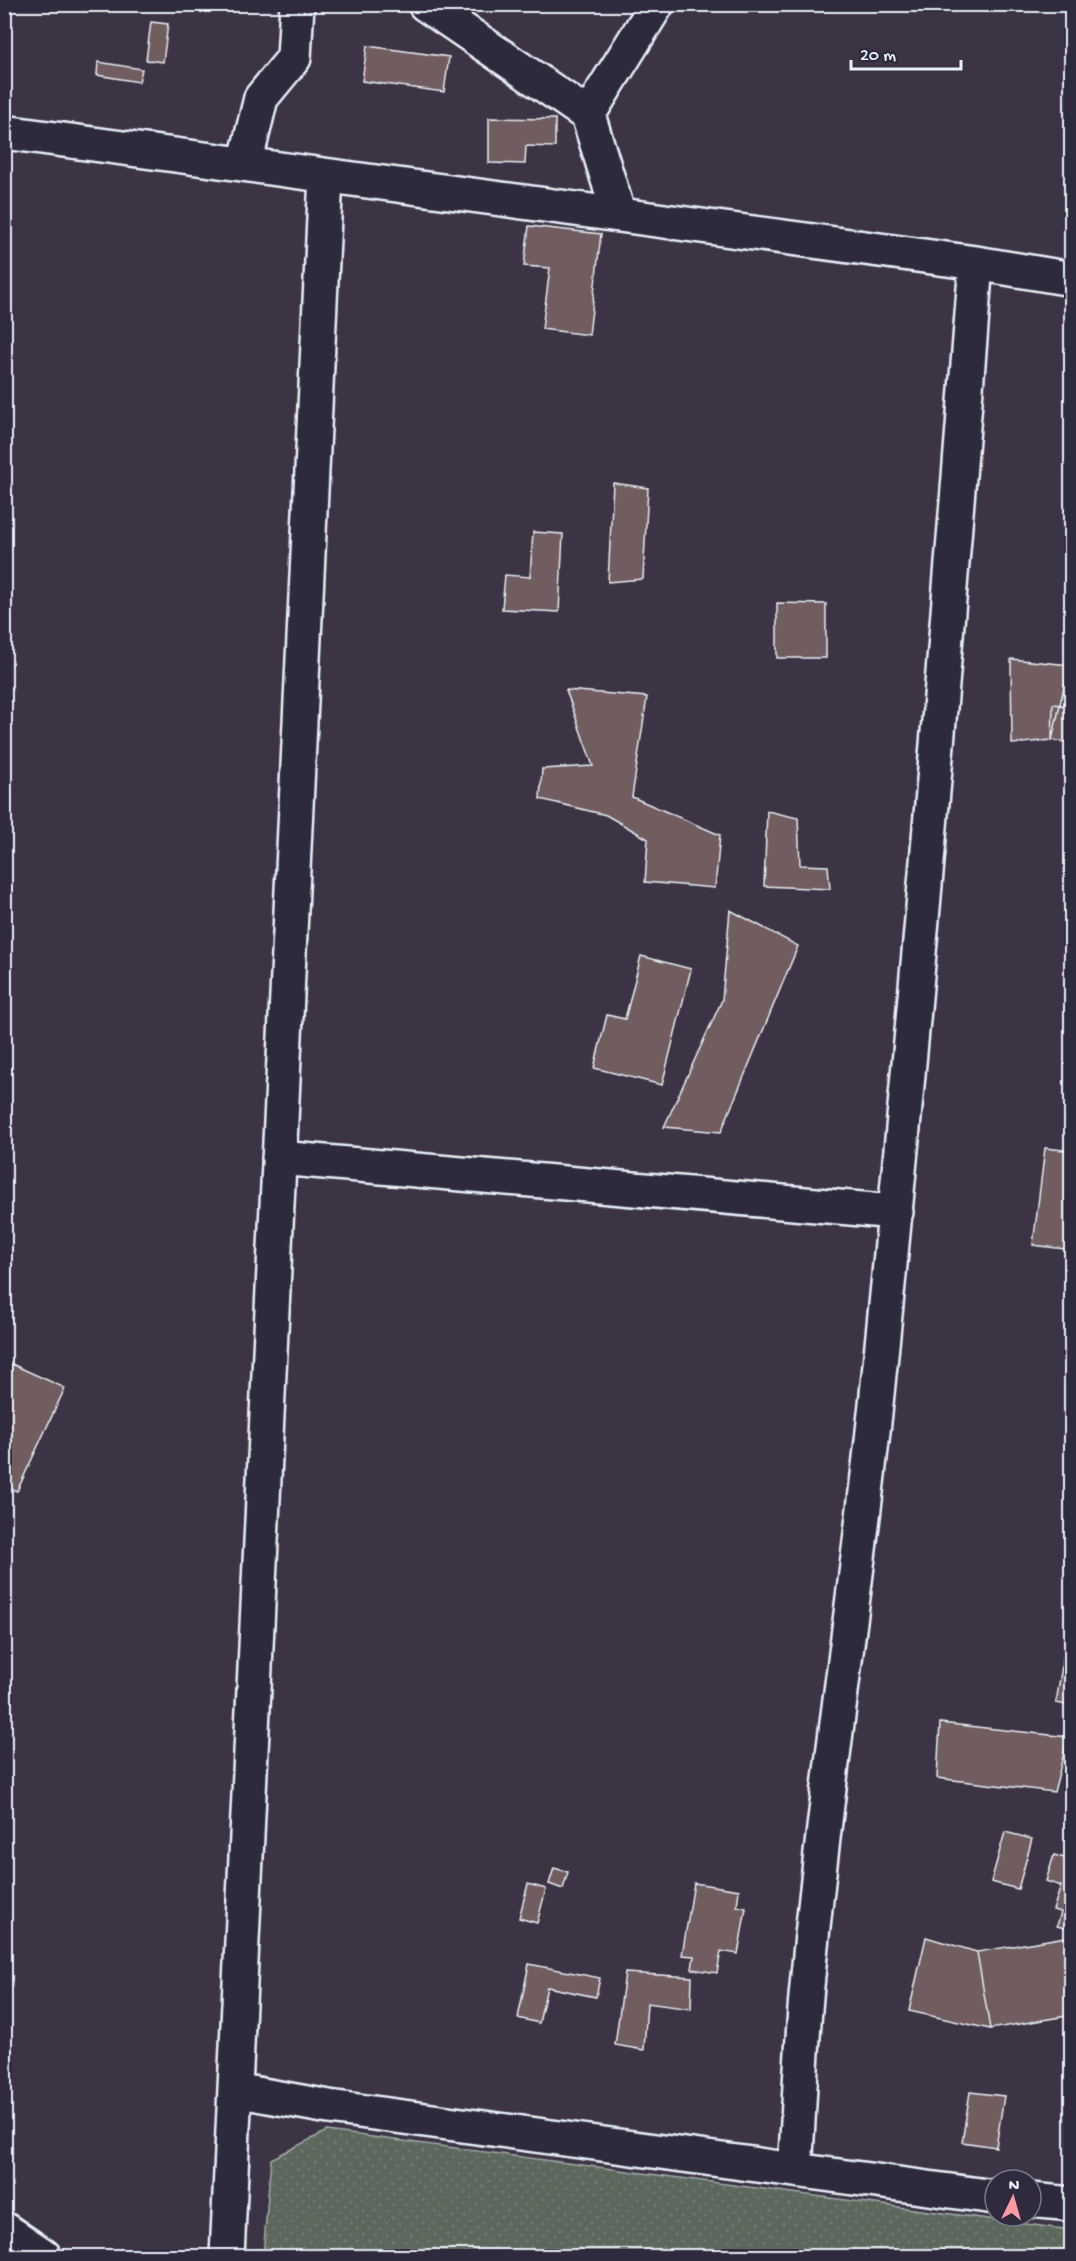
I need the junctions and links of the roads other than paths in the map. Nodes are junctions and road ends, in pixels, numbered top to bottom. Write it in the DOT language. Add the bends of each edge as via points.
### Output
graph roads {
  1 [pos="297,4"];
  2 [pos="425,4"];
  3 [pos="657,4"];
  4 [pos="588,115"];
  5 [pos="4,132"];
  6 [pos="245,164"];
  7 [pos="326,176"];
  8 [pos="619,215"];
  9 [pos="976,263"];
  10 [pos="1071,279"];
  11 [pos="279,1158"];
  12 [pos="896,1212"];
  13 [pos="236,2090"];
  14 [pos="795,2170"];
  15 [pos="983,2195"];
  16 [pos="1043,2201"];
  17 [pos="1071,2204"];
  18 [pos="4,2229"];
  19 [pos="44,2256"];
  20 [pos="227,2256"];
  1 -- 6 [label="street" via="294,58 261,98"];
  2 -- 4 [label="street"];
  3 -- 4 [label="street"];
  4 -- 8 [label="street"];
  5 -- 6 [label="street"];
  6 -- 7 [label="street"];
  7 -- 8 [label="street"];
  7 -- 11 [label="street"];
  8 -- 9 [label="street"];
  9 -- 10 [label="street"];
  9 -- 12 [label="street"];
  11 -- 12 [label="street"];
  11 -- 13 [label="street"];
  12 -- 14 [label="street" via="864,1519 806,1998"];
  13 -- 14 [label="street" via="329,2108"];
  13 -- 20 [label="street"];
  14 -- 15 [label="street"];
  16 -- 17 [label="street"];
  18 -- 19 [label="street"];
}
